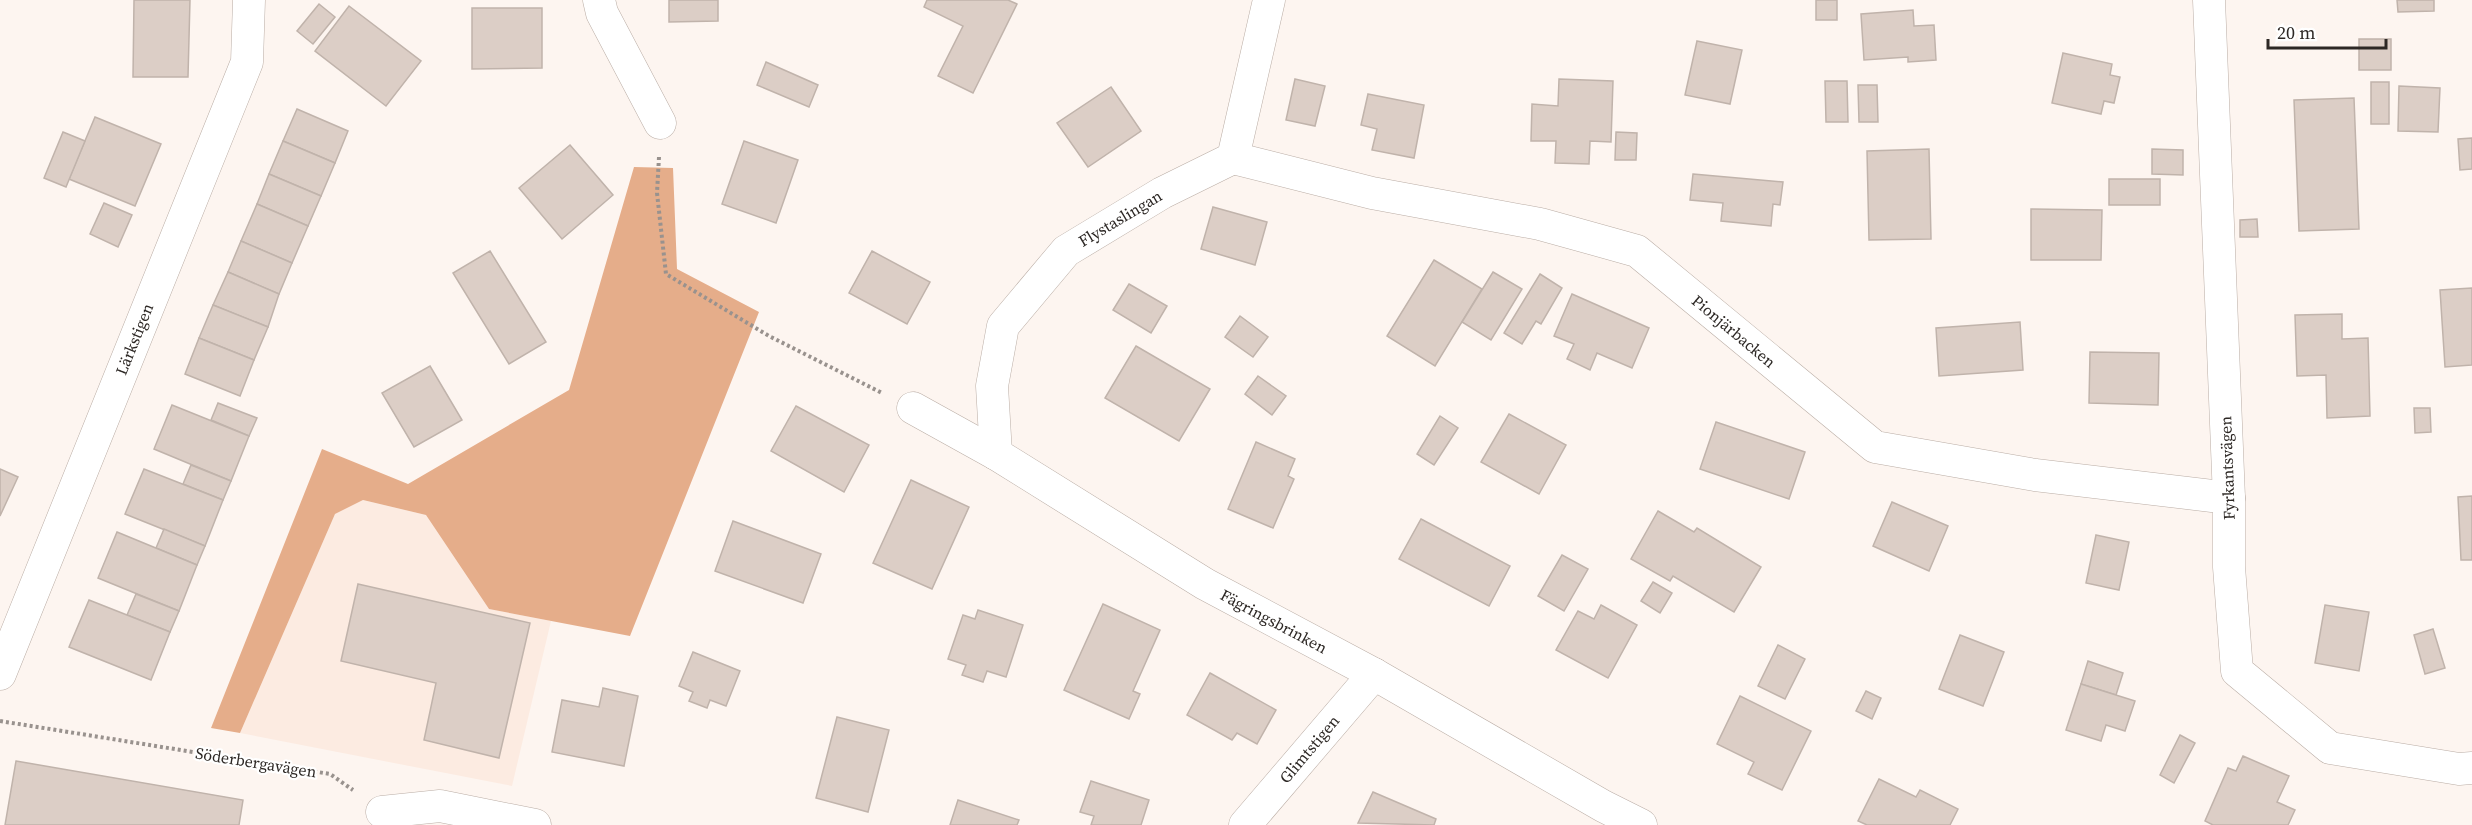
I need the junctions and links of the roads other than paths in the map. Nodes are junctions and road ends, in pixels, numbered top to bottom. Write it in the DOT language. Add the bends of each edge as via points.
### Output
graph roads {
  1 [pos="249,0"];
  2 [pos="599,0"];
  3 [pos="1269,0"];
  4 [pos="2209,0"];
  5 [pos="660,123"];
  6 [pos="1233,158"];
  7 [pos="913,408"];
  8 [pos="996,454"];
  9 [pos="2229,498"];
  10 [pos="0,674"];
  11 [pos="1374,674"];
  12 [pos="2472,768"];
  13 [pos="382,812"];
  14 [pos="535,825"];
  15 [pos="1245,825"];
  16 [pos="1641,825"];
  1 -- 10 [label="street, Lärkstigen" via="247,62"];
  2 -- 5 [label="street" via="602,13"];
  3 -- 6 [label="street"];
  4 -- 9 [label="street, Fyrkantsvägen"];
  6 -- 8 [label="street, Flystaslingan" via="1161,193 1066,251 1003,326 992,386"];
  6 -- 9 [label="street, Pionjärbacken" via="1372,193 1540,224 1637,251 1875,447 2035,475"];
  7 -- 8 [label="street, Fägringsbrinken"];
  8 -- 11 [label="street, Fägringsbrinken" via="1205,584"];
  9 -- 12 [label="street, Fyrkantsvägen" via="2229,567 2237,671 2330,748"];
  11 -- 15 [label="street, Glimtstigen"];
  11 -- 16 [label="street, Fägringsbrinken"];
  13 -- 14 [label="street" via="440,806"];
}
